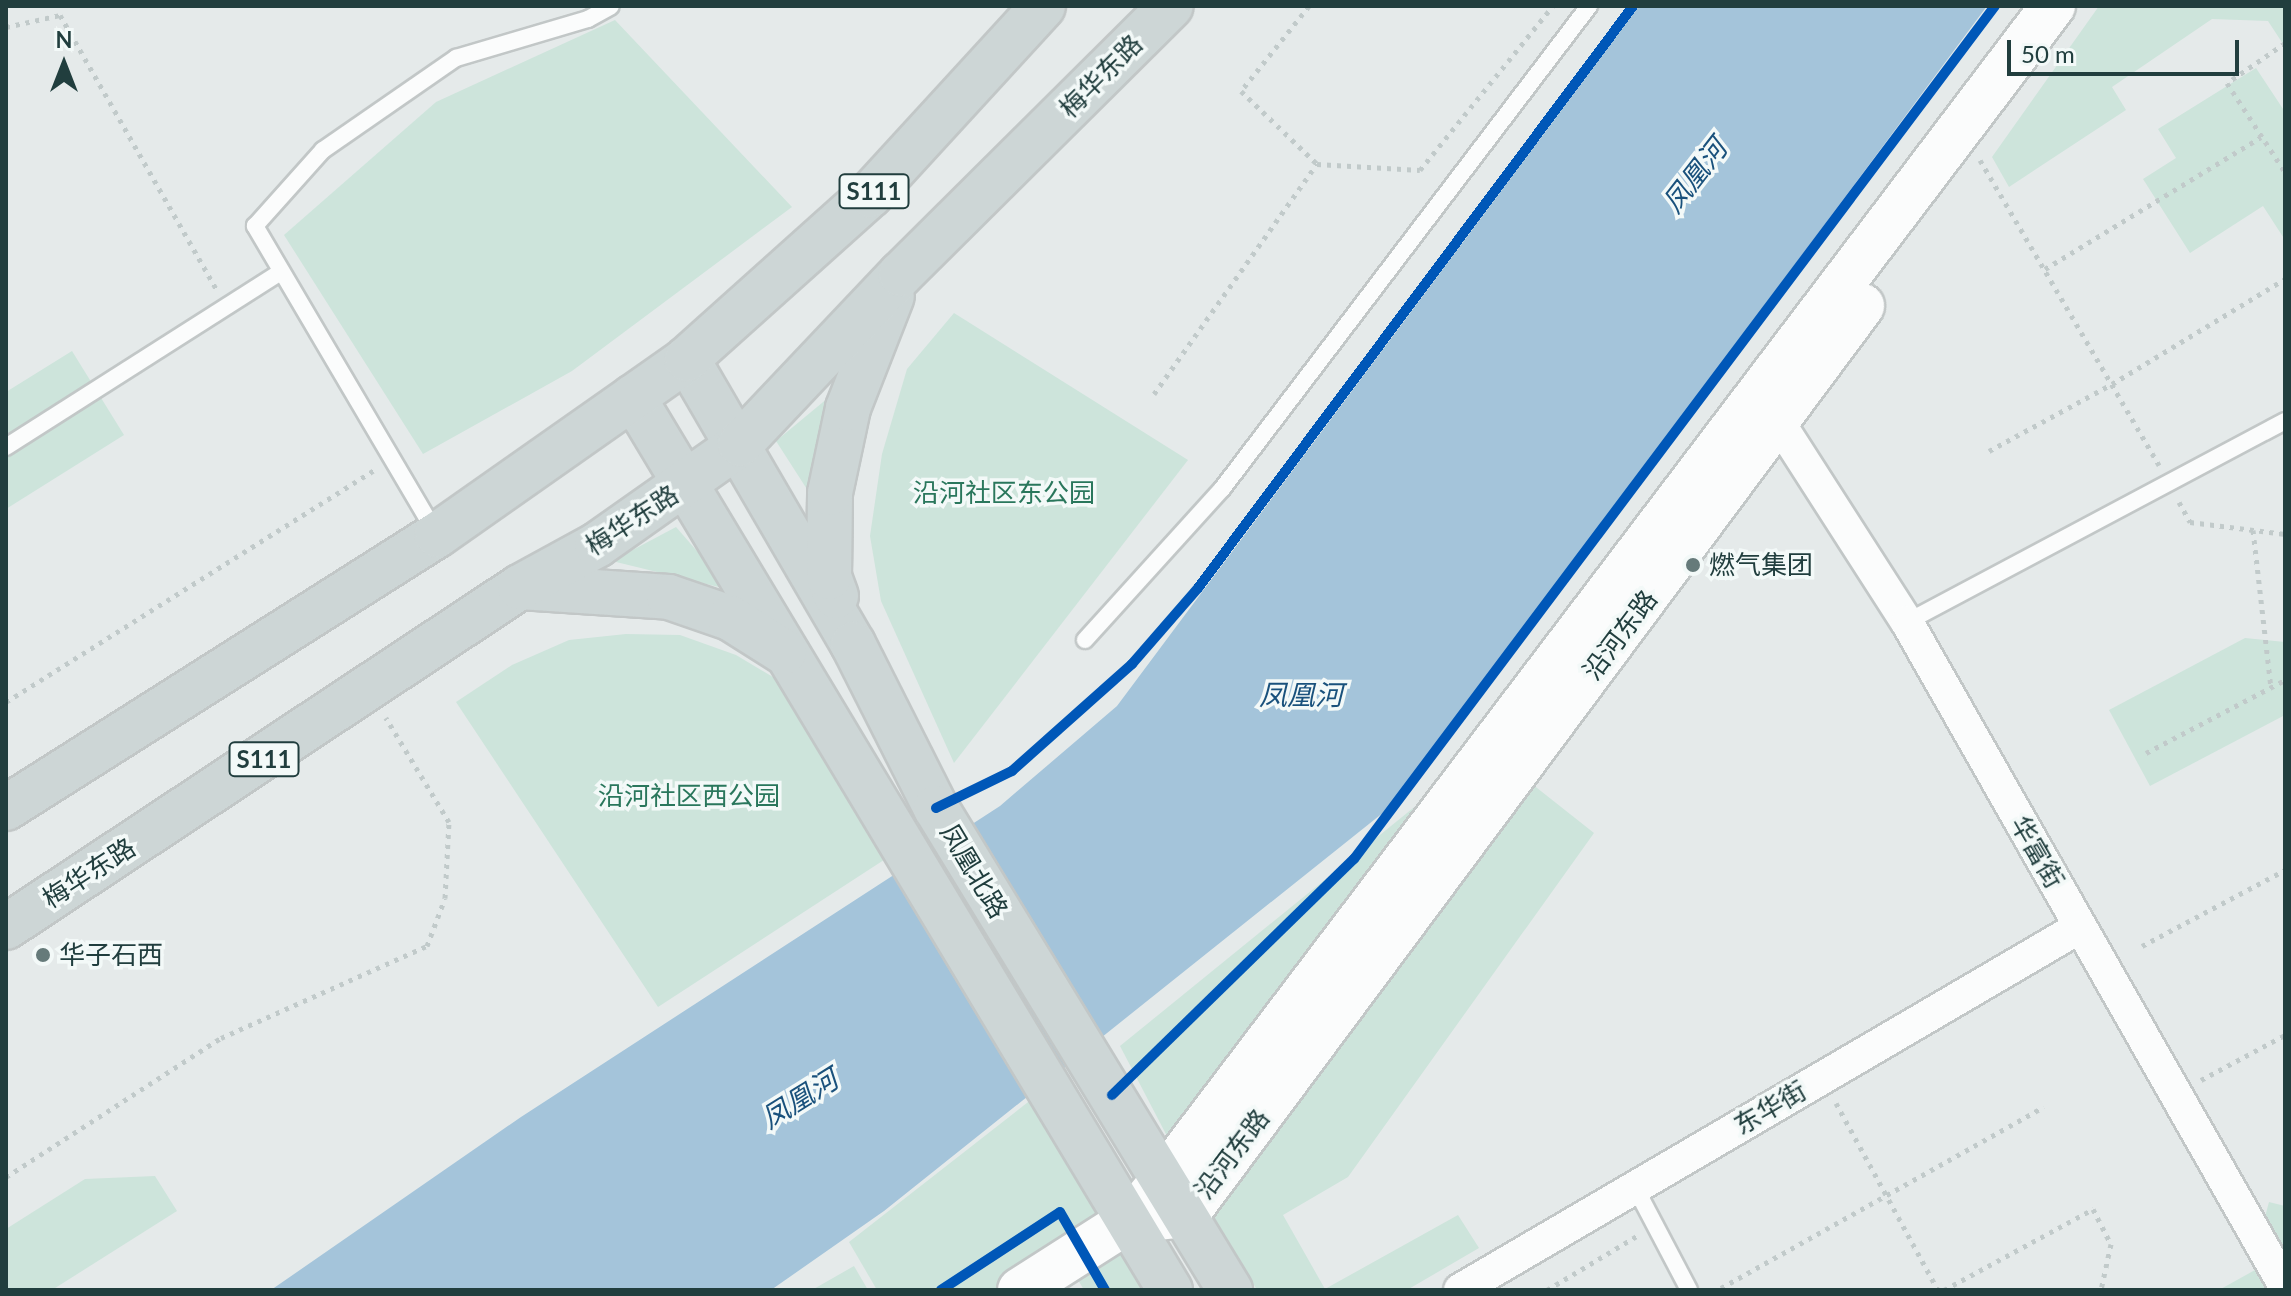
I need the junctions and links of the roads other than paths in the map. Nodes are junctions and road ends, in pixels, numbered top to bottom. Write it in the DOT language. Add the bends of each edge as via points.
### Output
graph roads {
  1 [pos="611,6"];
  2 [pos="1043,6"];
  3 [pos="1171,6"];
  4 [pos="1589,6"];
  5 [pos="2053,6"];
  6 [pos="2084,6"];
  7 [pos="281,272"];
  8 [pos="901,274"];
  9 [pos="687,359"];
  10 [pos="633,397"];
  11 [pos="2285,421"];
  12 [pos="1779,423"];
  13 [pos="740,444"];
  14 [pos="6,447"];
  15 [pos="687,485"];
  16 [pos="437,535"];
  17 [pos="520,587"];
  18 [pos="1907,622"];
  19 [pos="1085,640"];
  20 [pos="853,644"];
  21 [pos="795,659"];
  22 [pos="6,808"];
  23 [pos="6,927"];
  24 [pos="2080,927"];
  25 [pos="1165,1177"];
  26 [pos="1635,1187"];
  27 [pos="1186,1215"];
  28 [pos="1130,1220"];
  29 [pos="2285,1286"];
  30 [pos="1020,1290"];
  31 [pos="1170,1290"];
  32 [pos="1230,1290"];
  33 [pos="1460,1290"];
  34 [pos="1689,1290"];
  1 -- 7 [label="lane" via="588,19 456,58 323,150 255,226"];
  2 -- 9 [label="main road, S111" via="870,195"];
  3 -- 8 [label="main road, 梅华东路 / S111"];
  4 -- 19 [label="lane" via="1222,489"];
  5 -- 25 [label="street, 沿河东路"];
  6 -- 12 [label="street, 沿河东路" via="1974,148"];
  7 -- 14 [label="lane"];
  7 -- 16 [label="lane"];
  8 -- 13 [label="main road, 梅华东路 / S111"];
  8 -- 20 [label="main road" via="848,408 830,493 829,577"];
  9 -- 10 [label="main road, S111"];
  9 -- 13 [label="main road, 凤凰北路"];
  10 -- 15 [label="main road, 凤凰北路"];
  10 -- 16 [label="main road, S111"];
  11 -- 18 [label="lane"];
  12 -- 18 [label="street, 华富街"];
  12 -- 27 [label="street, 沿河东路"];
  13 -- 15 [label="main road, 梅华东路 / S111"];
  13 -- 20 [label="main road, 凤凰北路"];
  15 -- 17 [label="main road, 梅华东路 / S111"];
  15 -- 21 [label="main road, 凤凰北路"];
  16 -- 22 [label="main road, S111"];
  17 -- 21 [label="main road" via="669,597 730,618"];
  17 -- 23 [label="main road, 梅华东路 / S111"];
  18 -- 24 [label="street, 华富街"];
  20 -- 25 [label="main road, 凤凰北路" via="949,829"];
  21 -- 28 [label="main road, 凤凰北路"];
  24 -- 26 [label="street, 东华街"];
  24 -- 29 [label="street, 华富街"];
  25 -- 27 [label="main road, 凤凰北路"];
  25 -- 28 [label="street, 沿河东路"];
  26 -- 33 [label="street, 东华街"];
  26 -- 34 [label="lane"];
  27 -- 28 [label="street, 沿河东路"];
  27 -- 32 [label="main road, 凤凰北路"];
  28 -- 30 [label="street, 沿河东路"];
  28 -- 31 [label="main road, 凤凰北路"];
}
